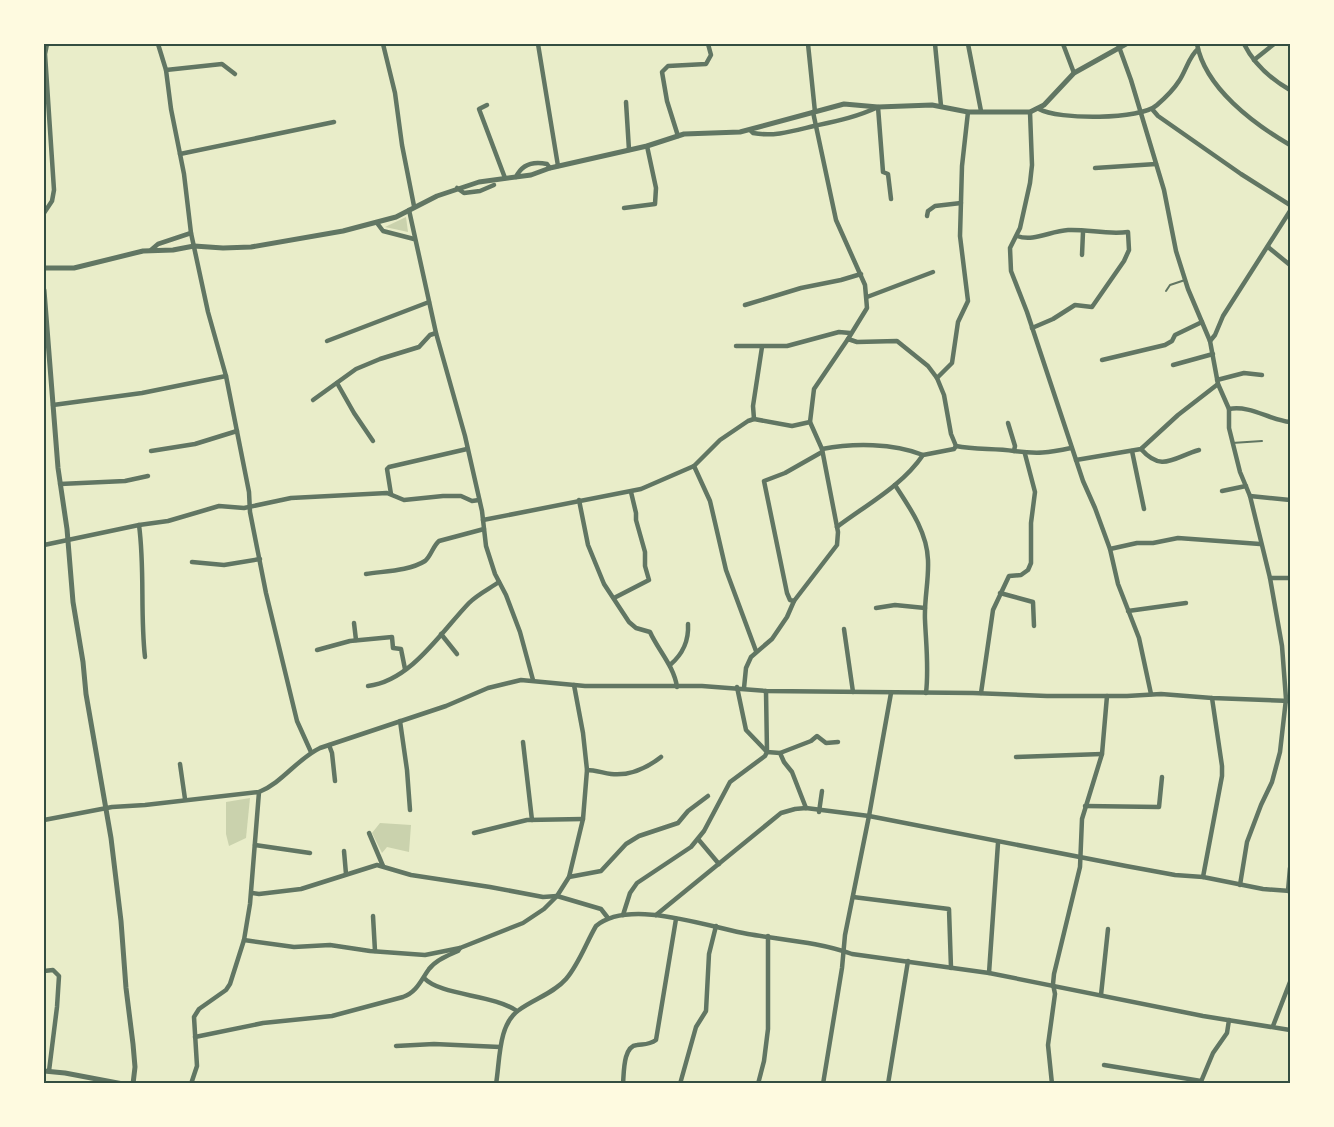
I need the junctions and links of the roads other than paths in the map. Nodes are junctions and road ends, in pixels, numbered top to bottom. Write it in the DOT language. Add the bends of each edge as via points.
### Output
graph roads {
  1 [pos="47,44"];
  2 [pos="158,44"];
  3 [pos="383,44"];
  4 [pos="538,44"];
  5 [pos="708,44"];
  6 [pos="808,44"];
  7 [pos="934,44"];
  8 [pos="968,44"];
  9 [pos="1063,44"];
  10 [pos="1126,44"];
  11 [pos="1244,44"];
  12 [pos="1274,44"];
  13 [pos="1119,45"];
  14 [pos="1197,46"];
  15 [pos="1254,60"];
  16 [pos="166,70"];
  17 [pos="1074,73"];
  18 [pos="235,74"];
  19 [pos="1290,90"];
  20 [pos="626,102"];
  21 [pos="487,105"];
  22 [pos="941,106"];
  23 [pos="878,107"];
  24 [pos="1039,109"];
  25 [pos="1152,109"];
  26 [pos="981,111"];
  27 [pos="814,112"];
  28 [pos="968,112"];
  29 [pos="1030,112"];
  30 [pos="1140,113"];
  31 [pos="334,122"];
  32 [pos="815,126"];
  33 [pos="750,130"];
  34 [pos="678,136"];
  35 [pos="1290,145"];
  36 [pos="647,146"];
  37 [pos="629,150"];
  38 [pos="180,154"];
  39 [pos="1156,164"];
  40 [pos="558,166"];
  41 [pos="550,168"];
  42 [pos="1095,168"];
  43 [pos="516,177"];
  44 [pos="505,178"];
  45 [pos="494,185"];
  46 [pos="457,188"];
  47 [pos="891,199"];
  48 [pos="962,203"];
  49 [pos="1290,206"];
  50 [pos="412,208"];
  51 [pos="624,208"];
  52 [pos="1290,211"];
  53 [pos="44,213"];
  54 [pos="927,216"];
  55 [pos="377,224"];
  56 [pos="1083,232"];
  57 [pos="191,233"];
  58 [pos="1017,236"];
  59 [pos="414,239"];
  60 [pos="194,246"];
  61 [pos="1268,247"];
  62 [pos="151,250"];
  63 [pos="1082,255"];
  64 [pos="1290,265"];
  65 [pos="44,268"];
  66 [pos="933,272"];
  67 [pos="861,274"];
  68 [pos="1185,280"];
  69 [pos="44,290"];
  70 [pos="1166,291"];
  71 [pos="867,297"];
  72 [pos="429,302"];
  73 [pos="745,305"];
  74 [pos="1202,322"];
  75 [pos="1032,328"];
  76 [pos="435,333"];
  77 [pos="850,333"];
  78 [pos="848,339"];
  79 [pos="327,341"];
  80 [pos="1210,341"];
  81 [pos="736,346"];
  82 [pos="762,347"];
  83 [pos="1213,354"];
  84 [pos="1102,360"];
  85 [pos="1173,365"];
  86 [pos="1262,375"];
  87 [pos="226,376"];
  88 [pos="937,378"];
  89 [pos="1217,382"];
  90 [pos="337,383"];
  91 [pos="313,400"];
  92 [pos="53,405"];
  93 [pos="1229,410"];
  94 [pos="754,419"];
  95 [pos="810,422"];
  96 [pos="1290,422"];
  97 [pos="1008,423"];
  98 [pos="237,431"];
  99 [pos="373,441"];
  100 [pos="1262,441"];
  101 [pos="1233,443"];
  102 [pos="956,446"];
  103 [pos="1071,448"];
  104 [pos="467,449"];
  105 [pos="1141,449"];
  106 [pos="151,450"];
  107 [pos="822,450"];
  108 [pos="1199,450"];
  109 [pos="1014,451"];
  110 [pos="1132,451"];
  111 [pos="1025,454"];
  112 [pos="923,455"];
  113 [pos="1076,460"];
  114 [pos="694,466"];
  115 [pos="148,476"];
  116 [pos="60,484"];
  117 [pos="895,485"];
  118 [pos="1246,486"];
  119 [pos="1222,491"];
  120 [pos="631,492"];
  121 [pos="391,494"];
  122 [pos="1250,496"];
  123 [pos="479,500"];
  124 [pos="579,500"];
  125 [pos="1290,500"];
  126 [pos="250,507"];
  127 [pos="1144,509"];
  128 [pos="483,520"];
  129 [pos="139,525"];
  130 [pos="837,527"];
  131 [pos="484,529"];
  132 [pos="68,540"];
  133 [pos="1260,544"];
  134 [pos="44,545"];
  135 [pos="1110,549"];
  136 [pos="260,559"];
  137 [pos="192,562"];
  138 [pos="366,574"];
  139 [pos="1270,578"];
  140 [pos="1290,578"];
  141 [pos="499,582"];
  142 [pos="1000,593"];
  143 [pos="614,598"];
  144 [pos="794,602"];
  145 [pos="1186,603"];
  146 [pos="876,608"];
  147 [pos="925,608"];
  148 [pos="1128,611"];
  149 [pos="354,623"];
  150 [pos="688,624"];
  151 [pos="1034,626"];
  152 [pos="844,629"];
  153 [pos="441,634"];
  154 [pos="356,640"];
  155 [pos="317,650"];
  156 [pos="756,651"];
  157 [pos="457,654"];
  158 [pos="145,657"];
  159 [pos="670,665"];
  160 [pos="405,669"];
  161 [pos="533,680"];
  162 [pos="574,685"];
  163 [pos="368,686"];
  164 [pos="677,687"];
  165 [pos="737,687"];
  166 [pos="744,688"];
  167 [pos="766,691"];
  168 [pos="852,692"];
  169 [pos="891,693"];
  170 [pos="926,693"];
  171 [pos="981,693"];
  172 [pos="1151,694"];
  173 [pos="1290,694"];
  174 [pos="1107,696"];
  175 [pos="1212,698"];
  176 [pos="1288,700"];
  177 [pos="400,721"];
  178 [pos="522,742"];
  179 [pos="838,742"];
  180 [pos="329,745"];
  181 [pos="311,752"];
  182 [pos="767,752"];
  183 [pos="780,753"];
  184 [pos="1102,754"];
  185 [pos="661,757"];
  186 [pos="1016,757"];
  187 [pos="180,764"];
  188 [pos="587,770"];
  189 [pos="1162,777"];
  190 [pos="335,782"];
  191 [pos="822,791"];
  192 [pos="259,792"];
  193 [pos="708,796"];
  194 [pos="185,799"];
  195 [pos="1085,806"];
  196 [pos="106,808"];
  197 [pos="806,808"];
  198 [pos="410,810"];
  199 [pos="819,812"];
  200 [pos="869,816"];
  201 [pos="583,819"];
  202 [pos="44,820"];
  203 [pos="532,820"];
  204 [pos="369,833"];
  205 [pos="474,833"];
  206 [pos="698,839"];
  207 [pos="998,843"];
  208 [pos="255,845"];
  209 [pos="344,851"];
  210 [pos="310,853"];
  211 [pos="1080,858"];
  212 [pos="719,864"];
  213 [pos="383,866"];
  214 [pos="1290,868"];
  215 [pos="346,874"];
  216 [pos="569,877"];
  217 [pos="1203,877"];
  218 [pos="1240,885"];
  219 [pos="1289,891"];
  220 [pos="252,893"];
  221 [pos="557,896"];
  222 [pos="853,897"];
  223 [pos="623,915"];
  224 [pos="656,915"];
  225 [pos="374,916"];
  226 [pos="608,918"];
  227 [pos="676,919"];
  228 [pos="716,926"];
  229 [pos="1108,929"];
  230 [pos="768,936"];
  231 [pos="244,940"];
  232 [pos="460,948"];
  233 [pos="843,950"];
  234 [pos="375,951"];
  235 [pos="428,954"];
  236 [pos="908,961"];
  237 [pos="435,963"];
  238 [pos="430,968"];
  239 [pos="951,968"];
  240 [pos="44,971"];
  241 [pos="989,973"];
  242 [pos="424,978"];
  243 [pos="1290,982"];
  244 [pos="1053,984"];
  245 [pos="1101,995"];
  246 [pos="517,1011"];
  247 [pos="1228,1020"];
  248 [pos="1273,1026"];
  249 [pos="1290,1030"];
  250 [pos="195,1037"];
  251 [pos="396,1046"];
  252 [pos="500,1047"];
  253 [pos="1104,1065"];
  254 [pos="46,1071"];
  255 [pos="1200,1082"];
  256 [pos="123,1083"];
  257 [pos="133,1083"];
  258 [pos="191,1083"];
  259 [pos="496,1083"];
  260 [pos="623,1083"];
  261 [pos="680,1083"];
  262 [pos="758,1083"];
  263 [pos="823,1083"];
  264 [pos="888,1083"];
  265 [pos="1052,1083"];
  1 -- 53 [label="street" via="54,190"];
  2 -- 16 [label="street"];
  3 -- 50 [label="street" via="395,93"];
  4 -- 40 [label="street"];
  5 -- 34 [label="street" via="711,55 706,64 668,66 662,72"];
  6 -- 27 [label="street"];
  7 -- 22 [label="street"];
  8 -- 26 [label="street"];
  9 -- 17 [label="street"];
  10 -- 13 [label="street"];
  11 -- 15 [label="street"];
  12 -- 15 [label="street"];
  13 -- 17 [label="street"];
  13 -- 30 [label="street"];
  14 -- 25 [label="street" via="1176,86"];
  14 -- 35 [label="street" via="1224,95"];
  15 -- 19 [label="street"];
  16 -- 18 [label="street" via="222,64"];
  16 -- 38 [label="street"];
  17 -- 24 [label="street"];
  20 -- 37 [label="street"];
  21 -- 44 [label="street" via="479,110"];
  22 -- 23 [label="street"];
  22 -- 28 [label="street"];
  23 -- 27 [label="street" via="844,104"];
  23 -- 32 [label="street" via="852,118"];
  23 -- 47 [label="street" via="883,172 888,174"];
  24 -- 29 [label="street"];
  24 -- 30 [label="street" via="1072,115"];
  25 -- 30 [label="street"];
  25 -- 49 [label="street"];
  26 -- 28 [label="street"];
  26 -- 29 [label="street"];
  27 -- 32 [label="street"];
  27 -- 33 [label="street"];
  28 -- 48 [label="street"];
  29 -- 58 [label="street" via="1031,176"];
  30 -- 39 [label="street"];
  31 -- 38 [label="street"];
  32 -- 33 [label="street" via="784,134 761,135"];
  32 -- 67 [label="street" via="837,220"];
  33 -- 34 [label="street"];
  34 -- 36 [label="street"];
  36 -- 37 [label="street"];
  36 -- 51 [label="street" via="656,188 655,204"];
  37 -- 40 [label="street"];
  38 -- 57 [label="street"];
  39 -- 42 [label="street"];
  39 -- 68 [label="street"];
  40 -- 41 [label="street"];
  41 -- 43 [label="street"];
  41 -- 43 [label="street" via="543,163 525,165"];
  43 -- 44 [label="street"];
  44 -- 46 [label="street"];
  45 -- 46 [label="street" via="464,193"];
  46 -- 50 [label="street"];
  48 -- 54 [label="street" via="935,206"];
  48 -- 88 [label="street" via="960,236 968,301 958,322 952,363"];
  50 -- 55 [label="street"];
  50 -- 59 [label="street"];
  52 -- 61 [label="street"];
  55 -- 59 [label="street" via="383,231"];
  55 -- 60 [label="street" via="265,245"];
  56 -- 58 [label="street" via="1068,230 1027,239"];
  56 -- 63 [label="street"];
  56 -- 75 [label="street" via="1128,232 1129,250 1124,261 1092,307 1075,305"];
  57 -- 60 [label="street"];
  57 -- 62 [label="street"];
  58 -- 75 [label="street" via="1010,248 1010,262"];
  59 -- 72 [label="street"];
  60 -- 62 [label="street"];
  60 -- 87 [label="street"];
  61 -- 64 [label="street"];
  61 -- 80 [label="street"];
  62 -- 65 [label="street" via="74,268"];
  66 -- 71 [label="street"];
  67 -- 71 [label="street"];
  67 -- 73 [label="street"];
  68 -- 70 [label="lane" via="1170,285"];
  68 -- 74 [label="street"];
  69 -- 92 [label="street"];
  71 -- 77 [label="street" via="865,314"];
  72 -- 76 [label="street"];
  72 -- 79 [label="street"];
  74 -- 80 [label="street"];
  74 -- 84 [label="street" via="1175,335 1165,345"];
  75 -- 103 [label="street"];
  76 -- 90 [label="street" via="419,347 367,364"];
  76 -- 104 [label="street"];
  77 -- 78 [label="street"];
  77 -- 82 [label="street"];
  78 -- 88 [label="street" via="897,341"];
  78 -- 95 [label="street" via="814,389"];
  80 -- 83 [label="street"];
  81 -- 82 [label="street"];
  82 -- 94 [label="street"];
  83 -- 85 [label="street"];
  83 -- 89 [label="street"];
  86 -- 89 [label="street" via="1244,373"];
  87 -- 92 [label="street"];
  87 -- 98 [label="street"];
  88 -- 102 [label="street"];
  89 -- 93 [label="street"];
  89 -- 105 [label="street"];
  90 -- 91 [label="street"];
  90 -- 99 [label="street"];
  92 -- 116 [label="street"];
  93 -- 96 [label="street" via="1249,410"];
  93 -- 101 [label="street" via="1228,428"];
  94 -- 95 [label="street" via="792,426"];
  94 -- 114 [label="street" via="720,440"];
  95 -- 107 [label="street"];
  97 -- 109 [label="street"];
  98 -- 106 [label="street" via="195,444"];
  98 -- 126 [label="street"];
  100 -- 101 [label="lane"];
  101 -- 118 [label="street"];
  102 -- 109 [label="street"];
  102 -- 112 [label="street"];
  103 -- 111 [label="street"];
  103 -- 113 [label="street"];
  104 -- 121 [label="street" via="389,467"];
  104 -- 123 [label="street"];
  105 -- 108 [label="street" via="1150,459 1167,462"];
  105 -- 110 [label="street"];
  107 -- 112 [label="street" via="839,446 889,447"];
  107 -- 130 [label="street"];
  107 -- 144 [label="street" via="764,481 787,592"];
  109 -- 111 [label="street"];
  110 -- 113 [label="street"];
  110 -- 127 [label="street"];
  111 -- 142 [label="street" via="1034,484 1031,563 1021,575 1008,576"];
  112 -- 117 [label="street"];
  113 -- 135 [label="street"];
  114 -- 120 [label="street"];
  114 -- 156 [label="street" via="710,501 726,570"];
  115 -- 116 [label="street"];
  116 -- 132 [label="street"];
  117 -- 130 [label="street"];
  117 -- 147 [label="street" via="917,519 927,546"];
  118 -- 119 [label="street"];
  118 -- 122 [label="street"];
  120 -- 124 [label="street"];
  120 -- 143 [label="street" via="649,580"];
  121 -- 123 [label="street" via="409,500 461,496"];
  121 -- 126 [label="street" via="291,498"];
  122 -- 125 [label="street"];
  122 -- 133 [label="street"];
  123 -- 128 [label="street"];
  124 -- 128 [label="street"];
  124 -- 143 [label="street" via="588,545"];
  126 -- 129 [label="street" via="219,506"];
  126 -- 136 [label="street"];
  128 -- 131 [label="street"];
  129 -- 132 [label="street"];
  129 -- 158 [label="street"];
  130 -- 144 [label="street" via="837,545"];
  131 -- 138 [label="street" via="439,541 427,559 408,567"];
  131 -- 141 [label="street"];
  132 -- 134 [label="street"];
  132 -- 196 [label="street" via="86,694"];
  133 -- 135 [label="street" via="1178,538"];
  133 -- 139 [label="street"];
  135 -- 148 [label="street"];
  136 -- 137 [label="street" via="224,565"];
  136 -- 181 [label="street" via="285,676 297,721"];
  139 -- 140 [label="street"];
  139 -- 176 [label="street"];
  141 -- 153 [label="street" via="475,597"];
  141 -- 161 [label="street" via="520,632"];
  142 -- 151 [label="street" via="1033,602"];
  142 -- 171 [label="street" via="993,610"];
  143 -- 159 [label="street" via="629,622 650,632"];
  144 -- 156 [label="street" via="772,639"];
  145 -- 148 [label="street"];
  146 -- 147 [label="street"];
  147 -- 170 [label="street"];
  148 -- 172 [label="street" via="1139,638"];
  149 -- 154 [label="street"];
  150 -- 159 [label="street" via="686,644"];
  152 -- 168 [label="street"];
  153 -- 157 [label="street"];
  153 -- 160 [label="street"];
  154 -- 155 [label="street"];
  154 -- 160 [label="street" via="392,637 393,648 401,649"];
  156 -- 166 [label="street" via="746,668"];
  159 -- 164 [label="street"];
  160 -- 163 [label="street" via="385,683"];
  161 -- 162 [label="street"];
  161 -- 177 [label="street" via="488,687"];
  162 -- 164 [label="street"];
  162 -- 188 [label="street"];
  164 -- 165 [label="street"];
  165 -- 166 [label="street"];
  165 -- 182 [label="street" via="746,730"];
  166 -- 167 [label="street"];
  167 -- 168 [label="street"];
  167 -- 182 [label="street"];
  168 -- 169 [label="street"];
  169 -- 170 [label="street"];
  169 -- 200 [label="street"];
  170 -- 171 [label="street"];
  171 -- 174 [label="street"];
  172 -- 174 [label="street"];
  172 -- 175 [label="street"];
  173 -- 176 [label="street"];
  174 -- 184 [label="street"];
  175 -- 176 [label="street"];
  175 -- 217 [label="street" via="1222,776"];
  176 -- 218 [label="street" via="1278,762 1247,842"];
  177 -- 180 [label="street"];
  177 -- 198 [label="street"];
  178 -- 203 [label="street"];
  179 -- 183 [label="street" via="826,743 817,736"];
  180 -- 181 [label="street"];
  180 -- 190 [label="street"];
  181 -- 192 [label="street"];
  182 -- 183 [label="street"];
  182 -- 206 [label="street" via="730,782"];
  183 -- 197 [label="street"];
  184 -- 186 [label="street"];
  184 -- 195 [label="street"];
  185 -- 188 [label="street" via="626,774"];
  187 -- 194 [label="street"];
  188 -- 201 [label="street"];
  189 -- 195 [label="street" via="1160,807"];
  191 -- 199 [label="street"];
  192 -- 194 [label="street"];
  192 -- 208 [label="street"];
  193 -- 216 [label="street" via="678,823 626,844 602,871"];
  194 -- 196 [label="street"];
  195 -- 211 [label="street"];
  196 -- 202 [label="street"];
  196 -- 257 [label="street" via="121,921"];
  197 -- 199 [label="street"];
  197 -- 212 [label="street" via="781,813"];
  199 -- 200 [label="street"];
  200 -- 207 [label="street"];
  200 -- 222 [label="street"];
  201 -- 203 [label="street"];
  201 -- 216 [label="street"];
  203 -- 205 [label="street"];
  204 -- 213 [label="street"];
  206 -- 212 [label="street"];
  206 -- 223 [label="street" via="637,883"];
  207 -- 211 [label="street"];
  207 -- 241 [label="street"];
  208 -- 210 [label="street"];
  208 -- 220 [label="street"];
  209 -- 215 [label="street"];
  211 -- 217 [label="street"];
  211 -- 244 [label="street"];
  212 -- 224 [label="street"];
  213 -- 215 [label="street"];
  213 -- 221 [label="street" via="411,875"];
  214 -- 219 [label="street"];
  215 -- 220 [label="street" via="301,889"];
  216 -- 221 [label="street"];
  217 -- 218 [label="street"];
  218 -- 219 [label="street"];
  220 -- 231 [label="street"];
  221 -- 226 [label="street" via="601,909"];
  221 -- 232 [label="street" via="523,923"];
  222 -- 233 [label="street"];
  222 -- 239 [label="street" via="948,909"];
  223 -- 224 [label="street"];
  223 -- 226 [label="street"];
  224 -- 227 [label="street"];
  225 -- 234 [label="street"];
  226 -- 246 [label="street" via="596,926 566,979"];
  227 -- 228 [label="street"];
  227 -- 260 [label="street" via="656,1040 631,1047"];
  228 -- 230 [label="street"];
  228 -- 261 [label="street" via="709,954 706,1011 696,1027"];
  229 -- 245 [label="street"];
  230 -- 233 [label="street"];
  230 -- 262 [label="street" via="768,1029"];
  231 -- 234 [label="street"];
  231 -- 250 [label="street" via="230,984 196,1012"];
  232 -- 235 [label="street"];
  232 -- 237 [label="street"];
  233 -- 236 [label="street"];
  233 -- 263 [label="street"];
  234 -- 235 [label="street"];
  235 -- 237 [label="street"];
  235 -- 238 [label="street"];
  236 -- 239 [label="street"];
  236 -- 264 [label="street"];
  237 -- 238 [label="street"];
  238 -- 242 [label="street"];
  239 -- 241 [label="street"];
  240 -- 254 [label="street" via="53,970 59,976"];
  241 -- 244 [label="street"];
  242 -- 246 [label="street" via="440,988"];
  242 -- 250 [label="street" via="410,995 339,1015 263,1023"];
  243 -- 248 [label="street"];
  244 -- 245 [label="street"];
  244 -- 265 [label="street" via="1056,994 1048,1045"];
  245 -- 247 [label="street"];
  246 -- 252 [label="street"];
  247 -- 248 [label="street"];
  247 -- 255 [label="street" via="1227,1033"];
  248 -- 249 [label="street"];
  250 -- 258 [label="street" via="197,1066"];
  251 -- 252 [label="street" via="424,1043"];
  252 -- 259 [label="street"];
  253 -- 255 [label="street"];
  254 -- 256 [label="street"];
}
